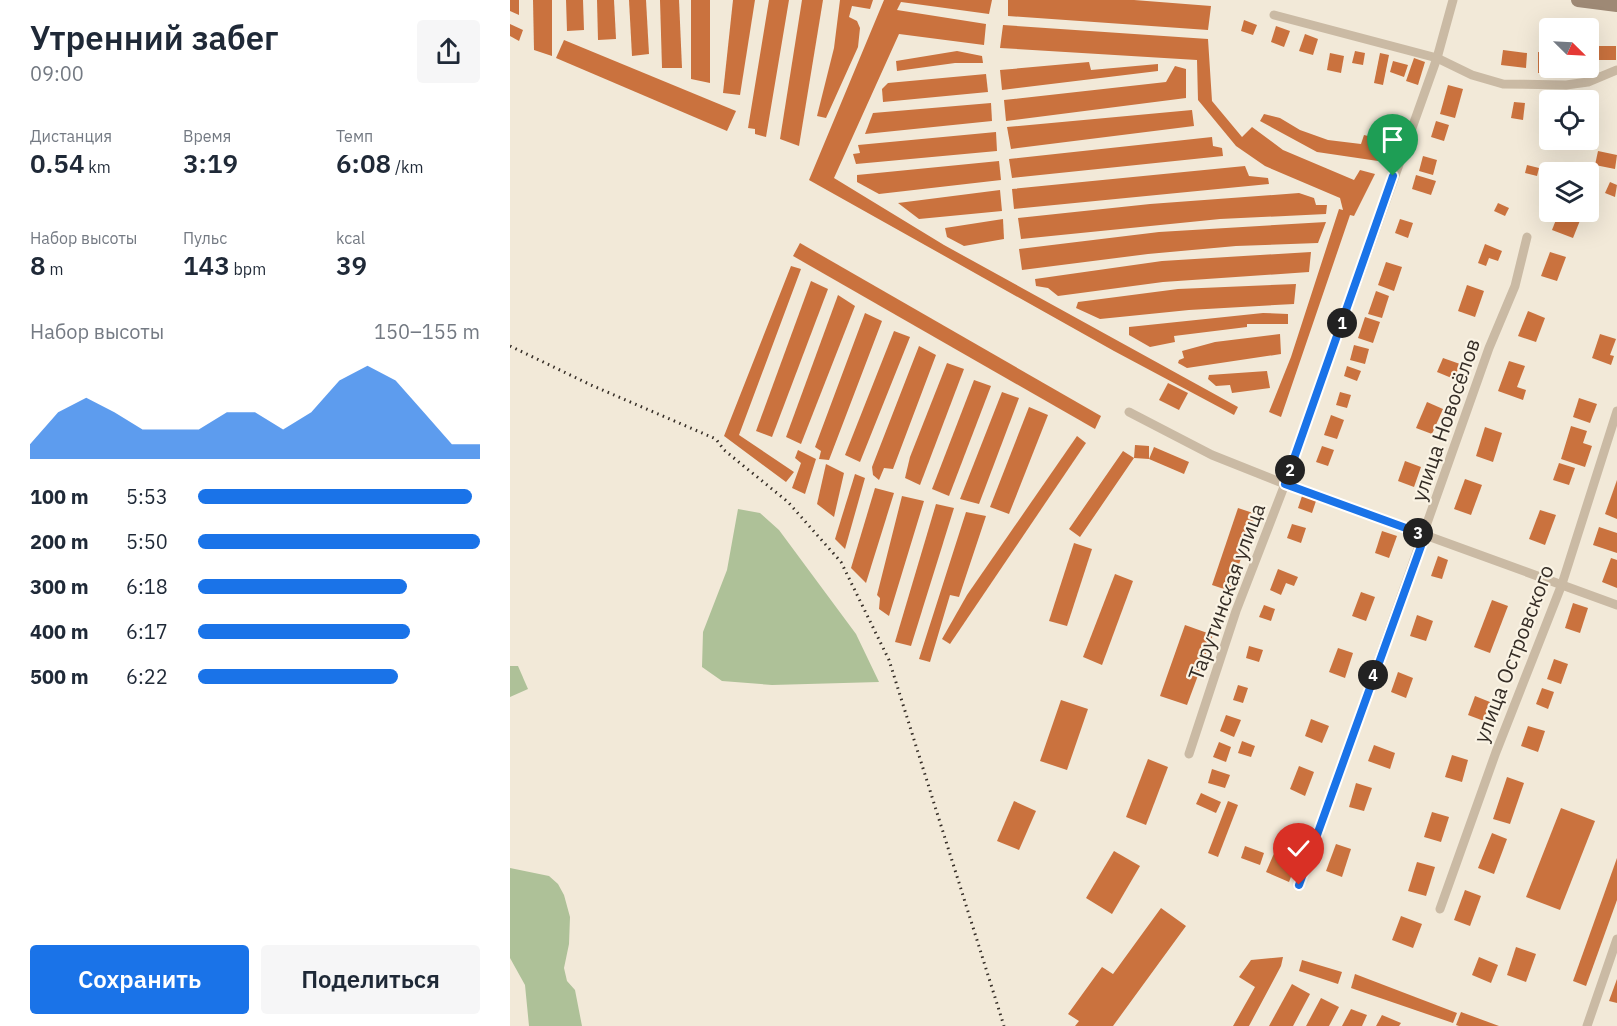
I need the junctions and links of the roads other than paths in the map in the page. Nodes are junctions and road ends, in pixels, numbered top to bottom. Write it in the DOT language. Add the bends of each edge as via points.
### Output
graph roads {
  1 [pos="1453,0"];
  2 [pos="1578,0"];
  3 [pos="1617,5"];
  4 [pos="1274,15"];
  5 [pos="1437,58"];
  6 [pos="1617,70"];
  7 [pos="1527,237"];
  8 [pos="1617,411"];
  9 [pos="1129,412"];
  10 [pos="1285,484"];
  11 [pos="1425,535"];
  12 [pos="1562,584"];
  13 [pos="1617,605"];
  14 [pos="1189,754"];
  15 [pos="1299,885"];
  16 [pos="1440,909"];
  17 [pos="1617,939"];
  18 [pos="1587,1025"];
  1 -- 5 [label="street, Тарутинская улица"];
  2 -- 3 [label="main road"];
  4 -- 5 [label="street"];
  5 -- 6 [label="street" via="1503,84 1544,87 1588,82"];
  5 -- 10 [label="street, Тарутинская улица"];
  7 -- 11 [label="street, улица Новосёлов" via="1515,286 1489,348"];
  8 -- 12 [label="street, улица Островского"];
  9 -- 10 [label="street" via="1212,455"];
  10 -- 11 [label="street"];
  10 -- 14 [label="street, Тарутинская улица" via="1236,611"];
  11 -- 12 [label="street"];
  11 -- 15 [label="street, улица Новосёлов"];
  12 -- 13 [label="street"];
  12 -- 16 [label="street, улица Островского"];
  17 -- 18 [label="street"];
}
